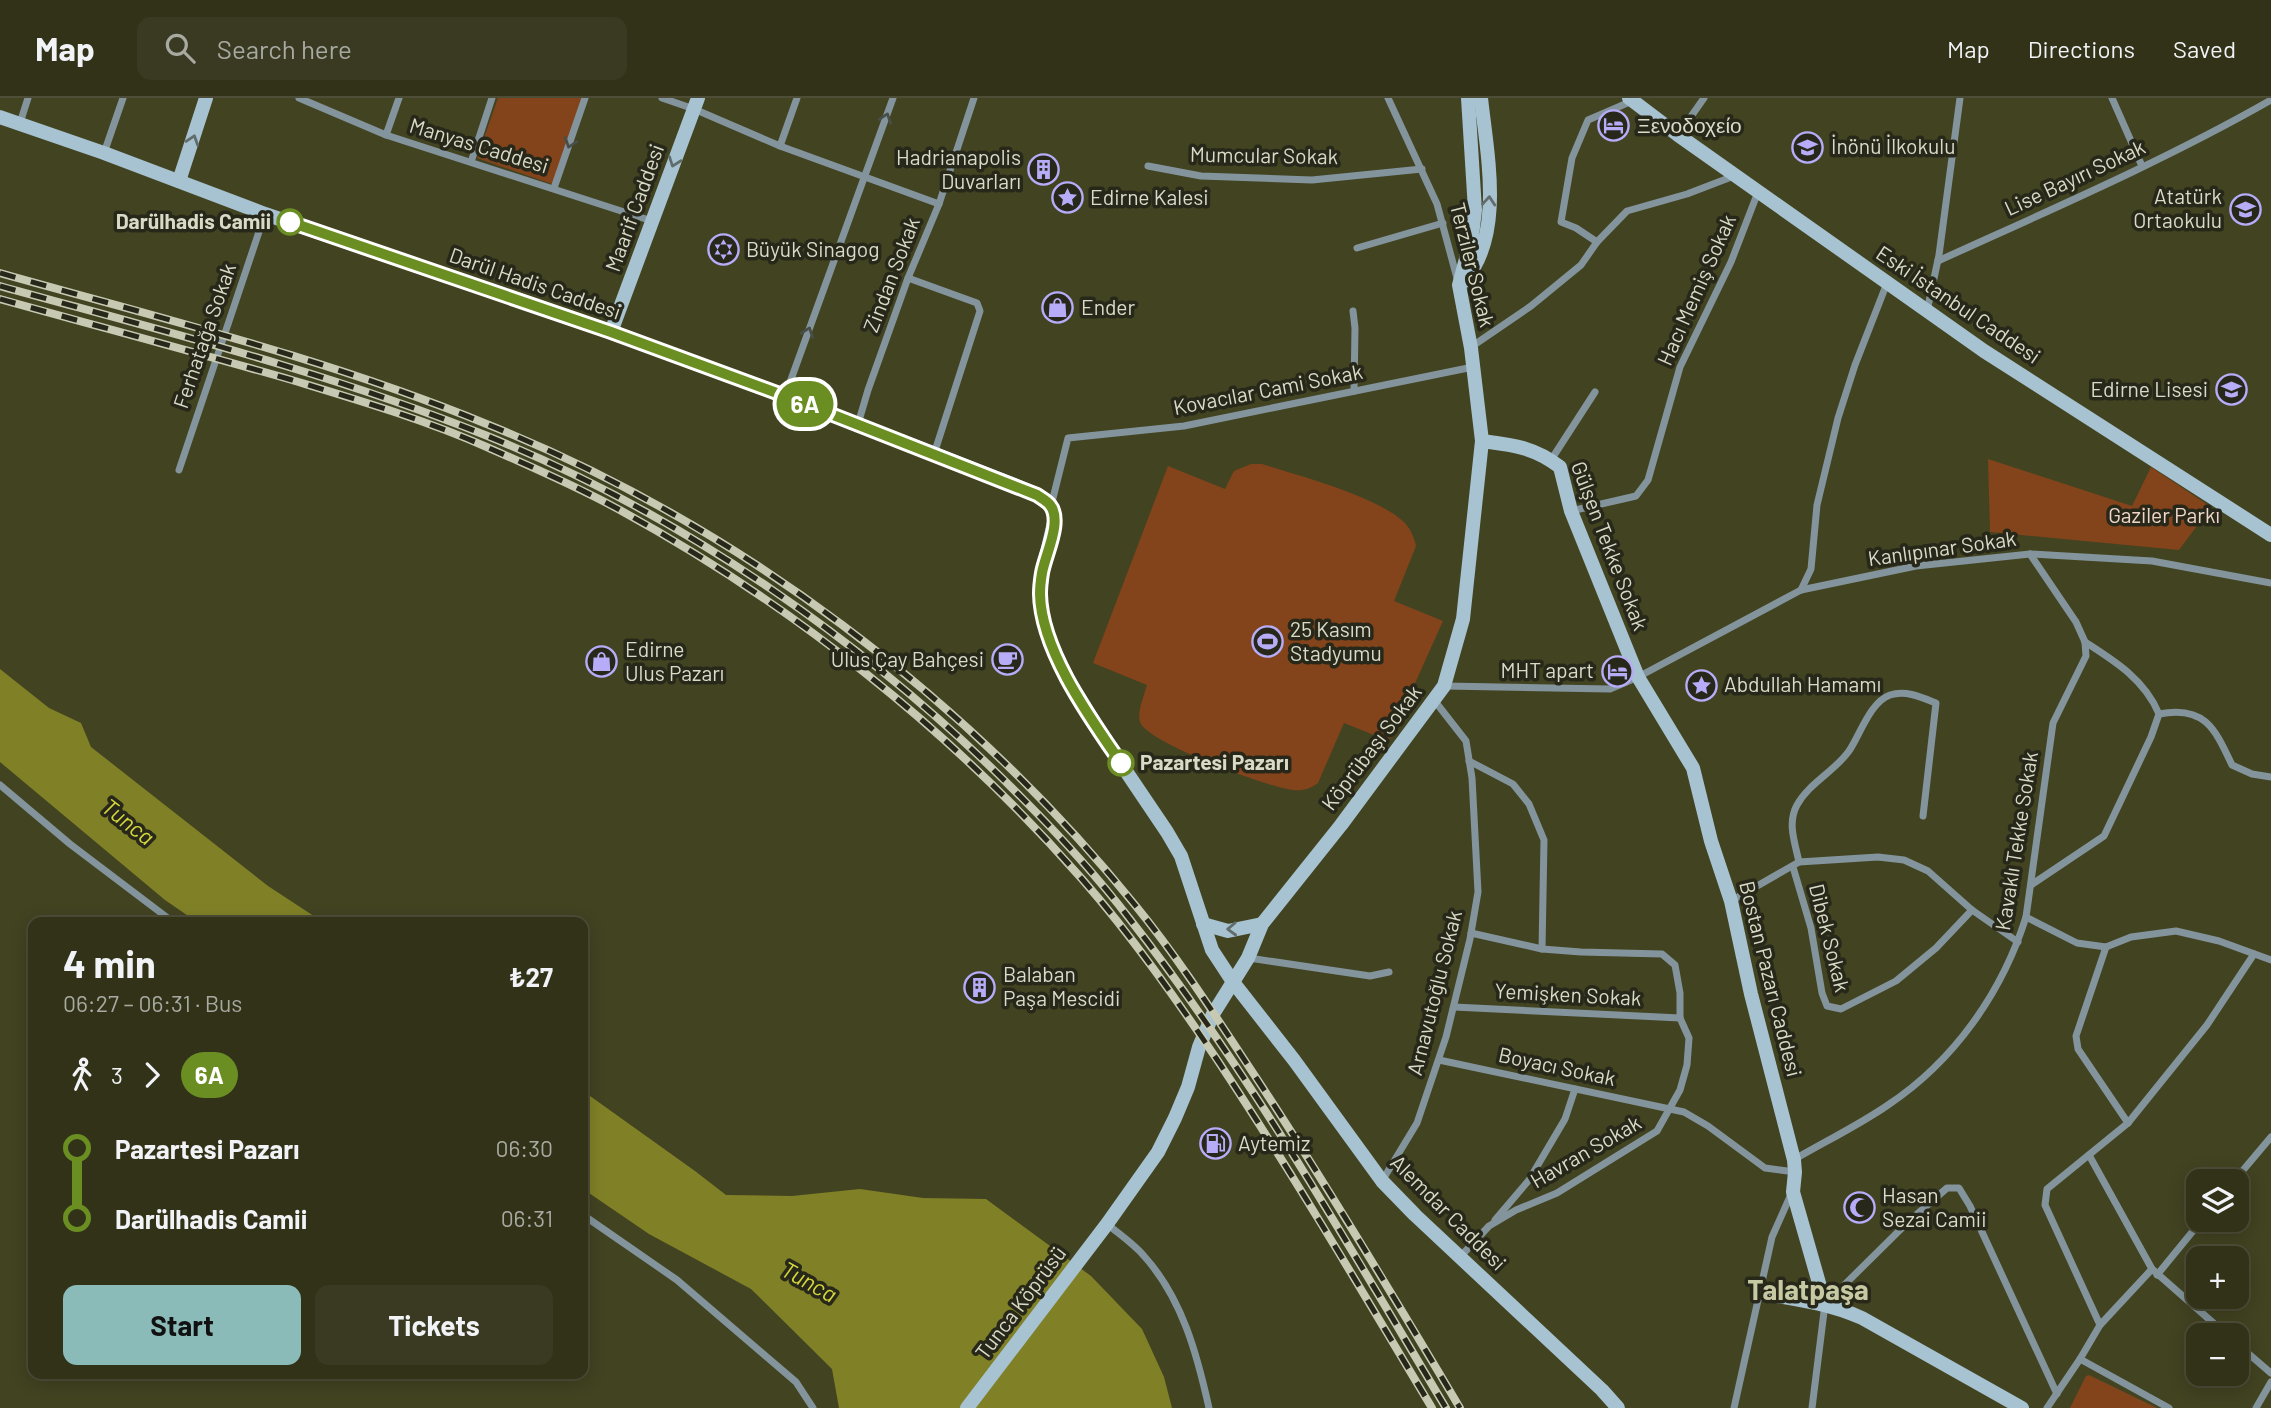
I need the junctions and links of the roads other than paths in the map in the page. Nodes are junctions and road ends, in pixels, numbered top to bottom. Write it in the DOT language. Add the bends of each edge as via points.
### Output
graph roads {
  1 [pos="28,98"];
  2 [pos="122,98"];
  3 [pos="206,98"];
  4 [pos="299,98"];
  5 [pos="399,98"];
  6 [pos="492,98"];
  7 [pos="585,98"];
  8 [pos="662,98"];
  9 [pos="797,98"];
  10 [pos="893,98"];
  11 [pos="974,98"];
  12 [pos="1388,98"];
  13 [pos="1468,98"];
  14 [pos="1480,98"];
  15 [pos="1704,98"];
  16 [pos="1951,98"];
  17 [pos="2112,98"];
  18 [pos="1631,99"];
  19 [pos="1960,99"];
  20 [pos="2271,100"];
  21 [pos="696,104"];
  22 [pos="0,117"];
  23 [pos="20,123"];
  24 [pos="386,135"];
  25 [pos="1678,135"];
  26 [pos="780,146"];
  27 [pos="104,153"];
  28 [pos="471,162"];
  29 [pos="1148,166"];
  30 [pos="2142,166"];
  31 [pos="1422,169"];
  32 [pos="1735,175"];
  33 [pos="866,176"];
  34 [pos="179,181"];
  35 [pos="554,188"];
  36 [pos="1758,192"];
  37 [pos="939,204"];
  38 [pos="265,214"];
  39 [pos="652,221"];
  40 [pos="1443,223"];
  41 [pos="1597,242"];
  42 [pos="1357,248"];
  43 [pos="1938,261"];
  44 [pos="908,278"];
  45 [pos="1888,283"];
  46 [pos="1459,285"];
  47 [pos="1353,311"];
  48 [pos="1927,311"];
  49 [pos="611,332"];
  50 [pos="1471,348"];
  51 [pos="1474,367"];
  52 [pos="1354,391"];
  53 [pos="1595,393"];
  54 [pos="785,396"];
  55 [pos="858,425"];
  56 [pos="1482,441"];
  57 [pos="934,454"];
  58 [pos="1551,460"];
  59 [pos="180,470"];
  60 [pos="1051,506"];
  61 [pos="1571,511"];
  62 [pos="2271,534"];
  63 [pos="2029,554"];
  64 [pos="2271,583"];
  65 [pos="1801,590"];
  66 [pos="2085,642"];
  67 [pos="1639,677"];
  68 [pos="1444,686"];
  69 [pos="1434,701"];
  70 [pos="2159,714"];
  71 [pos="1469,761"];
  72 [pos="2271,777"];
  73 [pos="0,785"];
  74 [pos="1923,816"];
  75 [pos="1796,865"];
  76 [pos="2031,885"];
  77 [pos="1731,901"];
  78 [pos="1972,910"];
  79 [pos="166,917"];
  80 [pos="2026,917"];
  81 [pos="1203,924"];
  82 [pos="1262,924"];
  83 [pos="1471,933"];
  84 [pos="2018,943"];
  85 [pos="2106,947"];
  86 [pos="1542,949"];
  87 [pos="2254,954"];
  88 [pos="1248,958"];
  89 [pos="2271,960"];
  90 [pos="1389,972"];
  91 [pos="1233,982"];
  92 [pos="1454,1007"];
  93 [pos="1680,1018"];
  94 [pos="1439,1060"];
  95 [pos="1575,1089"];
  96 [pos="1669,1108"];
  97 [pos="2128,1123"];
  98 [pos="2271,1137"];
  99 [pos="2089,1155"];
  100 [pos="1794,1166"];
  101 [pos="2244,1169"];
  102 [pos="1382,1181"];
  103 [pos="1793,1192"];
  104 [pos="588,1218"];
  105 [pos="1107,1224"];
  106 [pos="1489,1226"];
  107 [pos="2191,1232"];
  108 [pos="1460,1257"];
  109 [pos="2154,1272"];
  110 [pos="1759,1293"];
  111 [pos="1825,1304"];
  112 [pos="2213,1323"];
  113 [pos="2100,1325"];
  114 [pos="2249,1354"];
  115 [pos="2080,1359"];
  116 [pos="2271,1373"];
  117 [pos="2271,1382"];
  118 [pos="1602,1390"];
  119 [pos="2057,1394"];
  120 [pos="813,1408"];
  121 [pos="967,1408"];
  122 [pos="1209,1408"];
  123 [pos="1618,1408"];
  124 [pos="1630,1408"];
  125 [pos="1734,1408"];
  126 [pos="1812,1408"];
  127 [pos="2022,1408"];
  128 [pos="2047,1408"];
  129 [pos="2169,1408"];
  130 [pos="2256,1408"];
  1 -- 23 [label="street"];
  2 -- 27 [label="street"];
  34 -- 3 [label="main road, one-way"];
  4 -- 24 [label="street, Manyas Caddesi"];
  5 -- 24 [label="street"];
  6 -- 28 [label="street"];
  7 -- 35 [label="street, one-way"];
  8 -- 21 [label="street"];
  9 -- 26 [label="street"];
  33 -- 10 [label="street, one-way"];
  11 -- 37 [label="street, Zindan Sokak"];
  12 -- 31 [label="street, Terziler Sokak"];
  13 -- 46 [label="main road" via="1475,211"];
  46 -- 14 [label="main road, one-way" via="1474,270 1487,226 1490,188"];
  15 -- 25 [label="street"];
  16 -- 19 [label="street"];
  17 -- 30 [label="street"];
  18 -- 25 [label="main road, Eski İstanbul Caddesi"];
  18 -- 41 [label="street" via="1588,120 1572,158 1562,222"];
  19 -- 43 [label="street"];
  20 -- 30 [label="street, Lise Bayırı Sokak"];
  21 -- 26 [label="street"];
  21 -- 39 [label="main road, Maarif Caddesi, one-way"];
  22 -- 23 [label="main road, Darül Hadis Caddesi"];
  23 -- 27 [label="main road, Darül Hadis Caddesi"];
  24 -- 28 [label="street, Manyas Caddesi"];
  25 -- 32 [label="main road, Eski İstanbul Caddesi"];
  26 -- 33 [label="street"];
  27 -- 34 [label="main road, Darül Hadis Caddesi"];
  28 -- 35 [label="street, Manyas Caddesi"];
  29 -- 31 [label="street, Mumcular Sokak" via="1201,176 1312,180"];
  30 -- 43 [label="street, Lise Bayırı Sokak"];
  31 -- 40 [label="street, Terziler Sokak"];
  32 -- 36 [label="main road, Eski İstanbul Caddesi"];
  32 -- 41 [label="street" via="1627,211"];
  33 -- 37 [label="street"];
  54 -- 33 [label="street, one-way"];
  34 -- 38 [label="main road, Darül Hadis Caddesi"];
  35 -- 39 [label="street, Manyas Caddesi"];
  36 -- 45 [label="main road, Eski İstanbul Caddesi"];
  36 -- 61 [label="street, Hacı Memiş Sokak" via="1731,262 1680,367 1648,480 1636,496"];
  37 -- 44 [label="street, Zindan Sokak"];
  38 -- 49 [label="main road, Darül Hadis Caddesi"];
  38 -- 59 [label="street, Ferhatağa Sokak"];
  39 -- 49 [label="main road, Maarif Caddesi"];
  40 -- 42 [label="street"];
  40 -- 46 [label="street, Terziler Sokak"];
  41 -- 50 [label="street" via="1581,265"];
  43 -- 48 [label="street"];
  44 -- 55 [label="street, Zindan Sokak"];
  44 -- 57 [label="street" via="977,303 980,311"];
  45 -- 48 [label="main road, Eski İstanbul Caddesi"];
  45 -- 65 [label="street" via="1838,418 1817,505 1811,569"];
  46 -- 50 [label="main road, Terziler Sokak"];
  47 -- 52 [label="street"];
  48 -- 62 [label="main road, Eski İstanbul Caddesi"];
  49 -- 54 [label="main road, Darül Hadis Caddesi"];
  50 -- 51 [label="main road, Terziler Sokak"];
  51 -- 52 [label="street, Kovacılar Cami Sokak"];
  51 -- 56 [label="main road, Köprübaşı Sokak"];
  52 -- 60 [label="street, Kovacılar Cami Sokak" via="1184,426 1068,438"];
  53 -- 58 [label="street"];
  54 -- 55 [label="main road, Darül Hadis Caddesi"];
  55 -- 57 [label="main road, Darül Hadis Caddesi"];
  56 -- 58 [label="main road, Gülşen Tekke Sokak" via="1523,447"];
  56 -- 68 [label="main road, Köprübaşı Sokak" via="1463,619"];
  57 -- 60 [label="main road, Darül Hadis Caddesi" via="1037,495"];
  58 -- 61 [label="main road, Gülşen Tekke Sokak" via="1560,467"];
  60 -- 81 [label="main road, Alemdar Caddesi" via="1055,518 1040,596 1050,643 1102,735 1181,856"];
  61 -- 67 [label="main road, Gülşen Tekke Sokak"];
  63 -- 64 [label="street, Kanlıpınar Sokak" via="2152,561"];
  63 -- 65 [label="street, Kanlıpınar Sokak" via="1916,566"];
  63 -- 66 [label="street"];
  65 -- 67 [label="street, Kanlıpınar Sokak"];
  66 -- 70 [label="street" via="2121,664 2153,700"];
  66 -- 76 [label="street, Kavaklı Tekke Sokak" via="2086,656 2053,723"];
  67 -- 68 [label="street, Kanlıpınar Sokak" via="1610,689"];
  67 -- 77 [label="main road, Bostan Pazarı Caddesi" via="1693,768"];
  68 -- 69 [label="main road, Köprübaşı Sokak"];
  69 -- 71 [label="street, Arnavutoğlu Sokak" via="1466,741"];
  69 -- 82 [label="main road, Köprübaşı Sokak"];
  70 -- 72 [label="street" via="2179,710 2198,716 2216,732 2232,765"];
  70 -- 76 [label="street" via="2104,836"];
  71 -- 83 [label="street, Arnavutoğlu Sokak" via="1478,892"];
  71 -- 86 [label="street" via="1513,784 1529,804 1544,840"];
  73 -- 79 [label="street"];
  74 -- 75 [label="street" via="1936,703 1912,694 1891,695 1881,700 1848,752 1797,805 1791,826"];
  75 -- 77 [label="street"];
  75 -- 78 [label="street" via="1878,857 1904,860 1928,871"];
  75 -- 78 [label="street, Dibek Sokak" via="1827,1006 1841,1009 1896,981"];
  76 -- 80 [label="street, Kavaklı Tekke Sokak"];
  77 -- 100 [label="main road, Bostan Pazarı Caddesi"];
  78 -- 84 [label="street"];
  80 -- 84 [label="street, Kavaklı Tekke Sokak"];
  80 -- 85 [label="street" via="2077,943"];
  82 -- 81 [label="main road, one-way" via="1228,930"];
  81 -- 91 [label="main road, Alemdar Caddesi" via="1212,950"];
  82 -- 88 [label="main road, Köprübaşı Sokak"];
  83 -- 86 [label="street, Havran Sokak"];
  83 -- 92 [label="street, Arnavutoğlu Sokak"];
  84 -- 100 [label="street, Kavaklı Tekke Sokak" via="1981,1012 1941,1063 1889,1105"];
  85 -- 87 [label="street" via="2131,936 2176,932"];
  85 -- 97 [label="street" via="2076,1035 2078,1049"];
  86 -- 93 [label="street, Havran Sokak" via="1662,954 1675,965"];
  87 -- 89 [label="street"];
  87 -- 97 [label="street" via="2207,1025"];
  88 -- 90 [label="street" via="1370,976"];
  88 -- 91 [label="main road, Köprübaşı Sokak"];
  91 -- 102 [label="main road, Alemdar Caddesi"];
  91 -- 105 [label="main road, Tunca Köprüsü" via="1213,1014 1184,1097 1158,1152"];
  92 -- 93 [label="street, Yemişken Sokak"];
  92 -- 94 [label="street, Arnavutoğlu Sokak"];
  93 -- 96 [label="street, Havran Sokak" via="1689,1038 1686,1065 1680,1090"];
  94 -- 95 [label="street, Boyacı Sokak"];
  94 -- 102 [label="street, Arnavutoğlu Sokak" via="1417,1123"];
  95 -- 96 [label="street, Boyacı Sokak"];
  95 -- 106 [label="street" via="1565,1119 1529,1180"];
  96 -- 100 [label="street, Boyacı Sokak" via="1708,1126 1765,1168"];
  96 -- 106 [label="street, Havran Sokak" via="1657,1131 1558,1193"];
  97 -- 99 [label="street"];
  98 -- 101 [label="street"];
  99 -- 109 [label="street"];
  99 -- 113 [label="street" via="2048,1189 2045,1205"];
  100 -- 103 [label="main road, Bostan Pazarı Caddesi"];
  102 -- 108 [label="main road, Alemdar Caddesi"];
  103 -- 110 [label="street" via="1772,1237"];
  103 -- 111 [label="main road, Bostan Pazarı Caddesi"];
  104 -- 120 [label="street" via="677,1280 796,1382"];
  105 -- 121 [label="main road, Tunca Köprüsü"];
  105 -- 122 [label="street" via="1144,1255 1175,1300"];
  106 -- 108 [label="street, Havran Sokak"];
  107 -- 109 [label="street"];
  108 -- 118 [label="main road, Alemdar Caddesi"];
  109 -- 112 [label="street"];
  109 -- 113 [label="street"];
  110 -- 111 [label="main road"];
  110 -- 125 [label="street"];
  111 -- 119 [label="street" via="1947,1188 1959,1188"];
  111 -- 126 [label="street, Bostan Pazarı Caddesi"];
  111 -- 127 [label="main road" via="1863,1318"];
  113 -- 115 [label="street"];
  114 -- 116 [label="street"];
  115 -- 119 [label="street"];
  115 -- 129 [label="street"];
  117 -- 130 [label="street"];
  118 -- 123 [label="main road"];
  118 -- 124 [label="main road"];
  119 -- 128 [label="street"];
}
